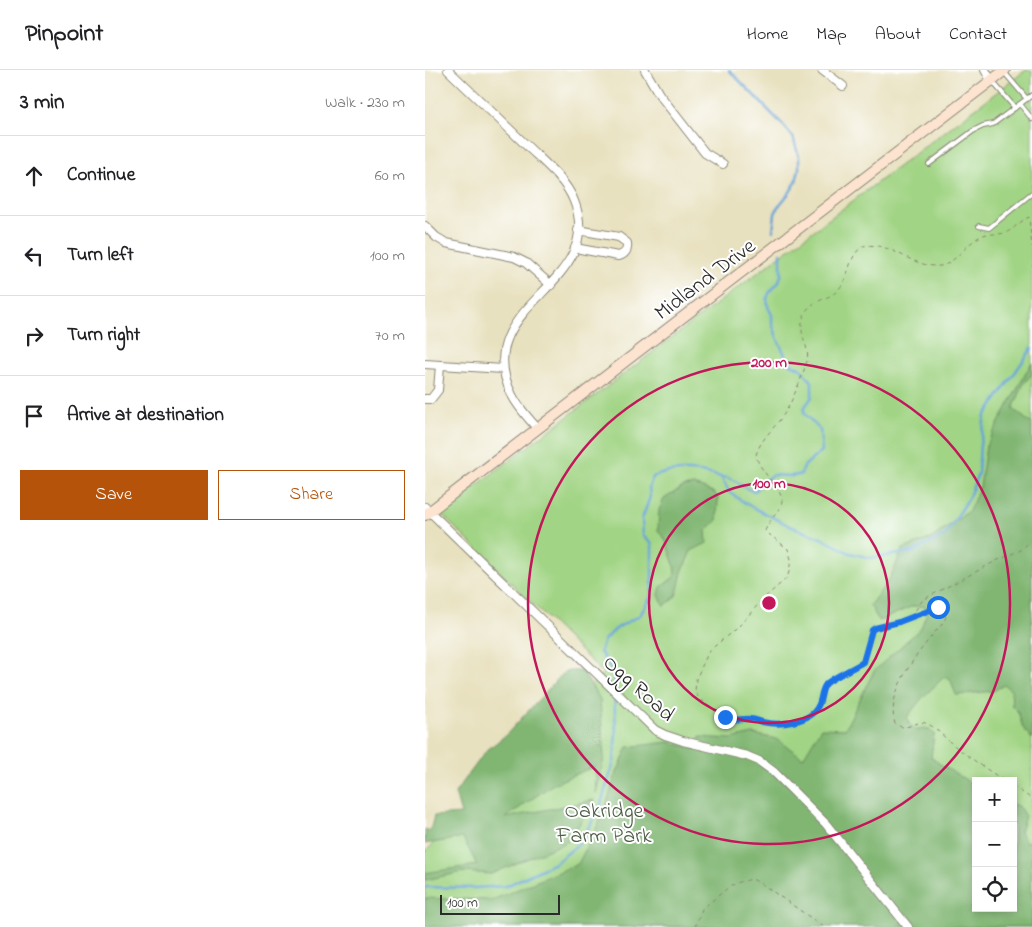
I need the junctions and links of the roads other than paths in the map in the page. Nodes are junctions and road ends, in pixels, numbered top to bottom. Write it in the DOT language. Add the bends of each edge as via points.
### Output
graph roads {
  1 [pos="448,70"];
  2 [pos="645,70"];
  3 [pos="821,70"];
  4 [pos="985,70"];
  5 [pos="1003,70"];
  6 [pos="991,80"];
  7 [pos="843,86"];
  8 [pos="1032,95"];
  9 [pos="1027,99"];
  10 [pos="1020,104"];
  11 [pos="1015,108"];
  12 [pos="1032,119"];
  13 [pos="723,164"];
  14 [pos="929,164"];
  15 [pos="1032,193"];
  16 [pos="425,226"];
  17 [pos="979,226"];
  18 [pos="578,230"];
  19 [pos="575,248"];
  20 [pos="551,285"];
  21 [pos="425,364"];
  22 [pos="440,365"];
  23 [pos="503,369"];
  24 [pos="425,400"];
  25 [pos="537,428"];
  26 [pos="427,511"];
  27 [pos="908,927"];
  1 -- 18 [label="street" via="558,177 574,200"];
  2 -- 13 [label="street" via="659,94 705,153"];
  3 -- 7 [label="street"];
  4 -- 6 [label="street"];
  5 -- 6 [label="main road, Midland Drive"];
  5 -- 9 [label="lane"];
  6 -- 11 [label="lane"];
  6 -- 25 [label="main road, Midland Drive"];
  8 -- 9 [label="lane"];
  9 -- 10 [label="lane"];
  10 -- 11 [label="lane"];
  10 -- 12 [label="lane"];
  11 -- 14 [label="lane" via="993,124 973,131"];
  15 -- 17 [label="lane" via="989,228"];
  16 -- 20 [label="street" via="446,243 514,257"];
  18 -- 19 [label="street"];
  18 -- 19 [label="street" via="619,237 627,247 626,252 618,256"];
  19 -- 20 [label="street" via="569,263"];
  20 -- 23 [label="street" via="528,306 510,331"];
  21 -- 22 [label="street"];
  22 -- 23 [label="street"];
  22 -- 24 [label="street" via="438,390 431,399"];
  23 -- 25 [label="street" via="512,396"];
  25 -- 26 [label="main road, Midland Drive"];
  26 -- 27 [label="street, Ogg Road" via="645,721 665,735 747,756 774,772 825,824"];
}
